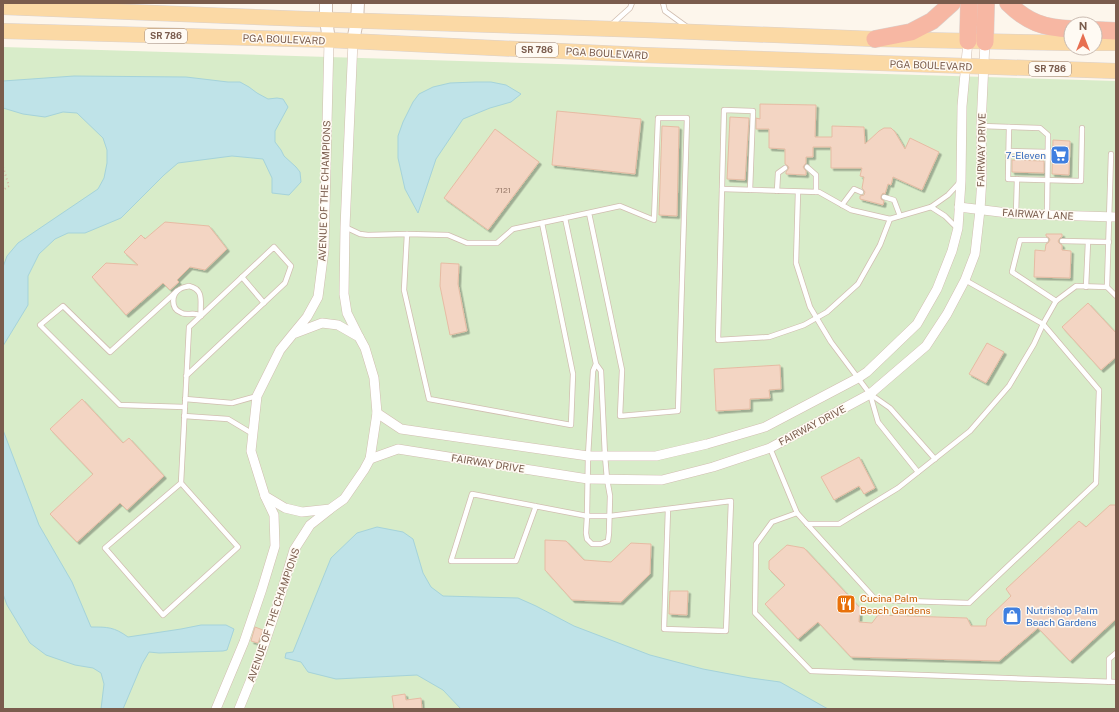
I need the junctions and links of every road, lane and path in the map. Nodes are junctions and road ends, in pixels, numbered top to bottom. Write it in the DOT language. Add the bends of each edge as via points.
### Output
graph roads {
  1 [pos="326,3"];
  2 [pos="358,3"];
  3 [pos="632,3"];
  4 [pos="663,3"];
  5 [pos="952,3"];
  6 [pos="969,3"];
  7 [pos="986,3"];
  8 [pos="1008,3"];
  9 [pos="3,7"];
  10 [pos="326,20"];
  11 [pos="357,21"];
  12 [pos="1063,28"];
  13 [pos="606,29"];
  14 [pos="1103,30"];
  15 [pos="3,31"];
  16 [pos="1116,31"];
  17 [pos="693,32"];
  18 [pos="876,39"];
  19 [pos="329,40"];
  20 [pos="353,41"];
  21 [pos="968,41"];
  22 [pos="985,42"];
  23 [pos="1063,43"];
  24 [pos="1103,43"];
  25 [pos="1116,43"];
  26 [pos="965,66"];
  27 [pos="984,67"];
  28 [pos="1116,71"];
  29 [pos="981,126"];
  30 [pos="1009,127"];
  31 [pos="1082,128"];
  32 [pos="1008,152"];
  33 [pos="1048,152"];
  34 [pos="1111,154"];
  35 [pos="3,167"];
  36 [pos="807,167"];
  37 [pos="786,168"];
  38 [pos="1017,179"];
  39 [pos="1047,180"];
  40 [pos="961,181"];
  41 [pos="722,189"];
  42 [pos="3,190"];
  43 [pos="750,190"];
  44 [pos="777,191"];
  45 [pos="798,192"];
  46 [pos="816,192"];
  47 [pos="861,192"];
  48 [pos="884,197"];
  49 [pos="842,205"];
  50 [pos="931,207"];
  51 [pos="959,207"];
  52 [pos="980,210"];
  53 [pos="589,213"];
  54 [pos="1016,214"];
  55 [pos="1047,215"];
  56 [pos="900,216"];
  57 [pos="1113,217"];
  58 [pos="565,218"];
  59 [pos="890,219"];
  60 [pos="542,223"];
  61 [pos="345,226"];
  62 [pos="958,228"];
  63 [pos="407,234"];
  64 [pos="1046,240"];
  65 [pos="1062,241"];
  66 [pos="1088,242"];
  67 [pos="1109,242"];
  68 [pos="242,277"];
  69 [pos="965,280"];
  70 [pos="1086,287"];
  71 [pos="1107,287"];
  72 [pos="177,291"];
  73 [pos="1116,296"];
  74 [pos="1056,301"];
  75 [pos="264,303"];
  76 [pos="201,316"];
  77 [pos="817,318"];
  78 [pos="1043,324"];
  79 [pos="293,334"];
  80 [pos="359,337"];
  81 [pos="596,364"];
  82 [pos="186,376"];
  83 [pos="858,378"];
  84 [pos="870,394"];
  85 [pos="257,396"];
  86 [pos="185,399"];
  87 [pos="185,407"];
  88 [pos="377,413"];
  89 [pos="184,416"];
  90 [pos="253,434"];
  91 [pos="770,448"];
  92 [pos="588,456"];
  93 [pos="605,456"];
  94 [pos="370,459"];
  95 [pos="936,459"];
  96 [pos="918,472"];
  97 [pos="588,479"];
  98 [pos="607,479"];
  99 [pos="181,483"];
  100 [pos="265,496"];
  101 [pos="536,506"];
  102 [pos="330,509"];
  103 [pos="668,509"];
  104 [pos="797,513"];
  105 [pos="587,516"];
  106 [pos="610,516"];
  107 [pos="807,524"];
  108 [pos="1116,653"];
  109 [pos="1109,682"];
  110 [pos="1116,682"];
  111 [pos="216,709"];
  112 [pos="239,709"];
  1 -- 10 [label="street"];
  2 -- 11 [label="street"];
  3 -- 13 [label="lane" via="630,8"];
  4 -- 17 [label="lane" via="665,11"];
  5 -- 18 [label="highway" via="932,21 911,32"];
  6 -- 21 [label="highway"];
  7 -- 22 [label="highway"];
  8 -- 12 [label="highway" via="1023,17 1046,27"];
  9 -- 10 [label="main road, PGA BOULEVARD / SR 786"];
  10 -- 11 [label="main road, PGA BOULEVARD / SR 786"];
  10 -- 19 [label="street"];
  11 -- 13 [label="main road, PGA BOULEVARD / SR 786"];
  11 -- 20 [label="street"];
  13 -- 17 [label="main road, PGA BOULEVARD / SR 786"];
  14 -- 16 [label="highway"];
  15 -- 19 [label="main road, PGA BOULEVARD / SR 786"];
  17 -- 18 [label="main road, PGA BOULEVARD / SR 786"];
  18 -- 21 [label="main road, PGA BOULEVARD / SR 786"];
  19 -- 20 [label="main road, PGA BOULEVARD / SR 786"];
  19 -- 79 [label="street, AVENUE OF THE CHAMPIONS" via="324,250 318,297 307,317"];
  20 -- 26 [label="main road, PGA BOULEVARD / SR 786" via="643,55"];
  20 -- 61 [label="street"];
  21 -- 22 [label="main road, PGA BOULEVARD / SR 786"];
  21 -- 26 [label="street, FAIRWAY DRIVE"];
  22 -- 23 [label="main road, PGA BOULEVARD / SR 786"];
  22 -- 27 [label="street, FAIRWAY DRIVE"];
  24 -- 25 [label="main road"];
  26 -- 27 [label="main road, PGA BOULEVARD / SR 786"];
  26 -- 40 [label="street, FAIRWAY DRIVE"];
  27 -- 28 [label="main road, PGA BOULEVARD / SR 786"];
  27 -- 29 [label="street, FAIRWAY DRIVE"];
  29 -- 30 [label="lane"];
  29 -- 52 [label="street, FAIRWAY DRIVE"];
  30 -- 32 [label="lane"];
  30 -- 33 [label="lane" via="1040,128 1048,135"];
  31 -- 39 [label="lane" via="1081,181"];
  32 -- 33 [label="lane"];
  32 -- 38 [label="lane" via="1008,179"];
  33 -- 39 [label="lane"];
  34 -- 57 [label="lane"];
  35 -- 42 [label="path" via="9,186"];
  36 -- 46 [label="lane" via="816,175"];
  37 -- 44 [label="lane" via="778,173"];
  38 -- 39 [label="lane"];
  38 -- 54 [label="lane"];
  39 -- 55 [label="lane"];
  40 -- 50 [label="lane" via="948,195"];
  40 -- 51 [label="street, FAIRWAY DRIVE"];
  41 -- 43 [label="lane"];
  41 -- 43 [label="lane" via="724,110 753,111"];
  41 -- 77 [label="lane" via="718,340 768,336 804,325"];
  43 -- 44 [label="lane"];
  44 -- 45 [label="lane"];
  45 -- 46 [label="lane"];
  45 -- 77 [label="lane" via="796,263 810,307"];
  46 -- 49 [label="lane"];
  47 -- 49 [label="lane" via="854,189"];
  48 -- 56 [label="lane" via="894,200"];
  49 -- 59 [label="lane" via="851,210"];
  50 -- 56 [label="lane"];
  50 -- 62 [label="lane"];
  51 -- 52 [label="street, FAIRWAY LANE"];
  51 -- 62 [label="street, FAIRWAY DRIVE"];
  52 -- 54 [label="street, FAIRWAY LANE"];
  52 -- 69 [label="street, FAIRWAY DRIVE" via="975,254"];
  53 -- 53 [label="lane" via="620,206 654,220 658,118 687,118 678,411 620,416 622,370"];
  53 -- 58 [label="lane"];
  54 -- 55 [label="street, FAIRWAY LANE"];
  55 -- 57 [label="street, FAIRWAY LANE"];
  56 -- 59 [label="lane"];
  57 -- 67 [label="lane"];
  58 -- 60 [label="lane"];
  58 -- 81 [label="lane"];
  59 -- 77 [label="lane" via="880,245 858,284"];
  60 -- 63 [label="lane" via="512,229 497,243 467,243 448,235"];
  60 -- 63 [label="lane" via="573,374 571,425 429,399 404,290"];
  61 -- 63 [label="lane" via="360,234"];
  61 -- 80 [label="street" via="344,294 347,313"];
  62 -- 83 [label="street, FAIRWAY DRIVE" via="952,251 936,289 917,324"];
  64 -- 74 [label="lane" via="1020,240 1012,272"];
  65 -- 66 [label="lane"];
  66 -- 67 [label="lane"];
  66 -- 70 [label="lane"];
  67 -- 71 [label="lane"];
  68 -- 75 [label="lane"];
  68 -- 75 [label="lane" via="274,248 291,266 285,283"];
  68 -- 76 [label="lane"];
  69 -- 78 [label="lane"];
  69 -- 84 [label="street, FAIRWAY DRIVE" via="926,346"];
  70 -- 71 [label="lane"];
  70 -- 74 [label="lane" via="1076,286"];
  71 -- 73 [label="lane"];
  72 -- 76 [label="lane" via="174,295 174,307 184,314 194,313"];
  72 -- 76 [label="lane" via="189,286 197,290 202,301"];
  72 -- 87 [label="lane" via="110,352 63,306 40,325 120,405"];
  74 -- 78 [label="lane"];
  75 -- 82 [label="lane"];
  76 -- 82 [label="lane" via="189,327"];
  77 -- 83 [label="lane" via="830,342"];
  78 -- 95 [label="lane" via="1009,386 970,432"];
  78 -- 107 [label="lane" via="1099,390 1096,483 969,603 876,600"];
  79 -- 80 [label="street" via="322,323 338,325"];
  79 -- 85 [label="street, AVENUE OF THE CHAMPIONS" via="280,350"];
  80 -- 88 [label="street" via="374,378"];
  81 -- 92 [label="lane" via="593,371"];
  81 -- 93 [label="lane" via="601,371"];
  82 -- 86 [label="lane"];
  83 -- 84 [label="lane"];
  83 -- 93 [label="street, FAIRWAY DRIVE" via="765,427 656,456"];
  84 -- 91 [label="street, FAIRWAY DRIVE"];
  84 -- 95 [label="lane" via="890,408"];
  84 -- 96 [label="lane" via="878,422"];
  85 -- 86 [label="lane" via="232,403"];
  85 -- 90 [label="street, AVENUE OF THE CHAMPIONS"];
  86 -- 87 [label="lane"];
  87 -- 89 [label="lane"];
  88 -- 92 [label="street, FAIRWAY DRIVE" via="401,429"];
  88 -- 94 [label="street"];
  89 -- 90 [label="lane" via="228,419"];
  89 -- 99 [label="lane"];
  90 -- 100 [label="street, AVENUE OF THE CHAMPIONS" via="251,451"];
  91 -- 98 [label="street, FAIRWAY DRIVE" via="713,467 662,480"];
  91 -- 104 [label="lane"];
  92 -- 93 [label="street, FAIRWAY DRIVE"];
  92 -- 97 [label="lane"];
  93 -- 98 [label="lane"];
  94 -- 97 [label="street, FAIRWAY DRIVE" via="398,449"];
  94 -- 102 [label="street, AVENUE OF THE CHAMPIONS" via="344,499"];
  95 -- 96 [label="lane"];
  96 -- 107 [label="lane" via="898,488 839,524"];
  97 -- 98 [label="street, FAIRWAY DRIVE"];
  97 -- 105 [label="lane"];
  98 -- 106 [label="lane"];
  99 -- 99 [label="lane" via="238,547 164,615 106,548"];
  100 -- 102 [label="street" via="285,508 302,512"];
  100 -- 111 [label="street, AVENUE OF THE CHAMPIONS" via="274,515 275,546 244,642"];
  101 -- 101 [label="lane" via="472,494 451,561 516,561"];
  101 -- 105 [label="lane"];
  102 -- 112 [label="street, AVENUE OF THE CHAMPIONS" via="310,524 294,550 269,630"];
  103 -- 103 [label="lane" via="664,629 726,630 731,501"];
  103 -- 106 [label="lane"];
  104 -- 107 [label="lane"];
  104 -- 109 [label="lane" via="772,522 756,544 756,613 811,671"];
  105 -- 106 [label="lane"];
  105 -- 106 [label="lane" via="587,539 592,544 608,541"];
  108 -- 109 [label="lane" via="1109,660"];
  109 -- 110 [label="lane"];
}
